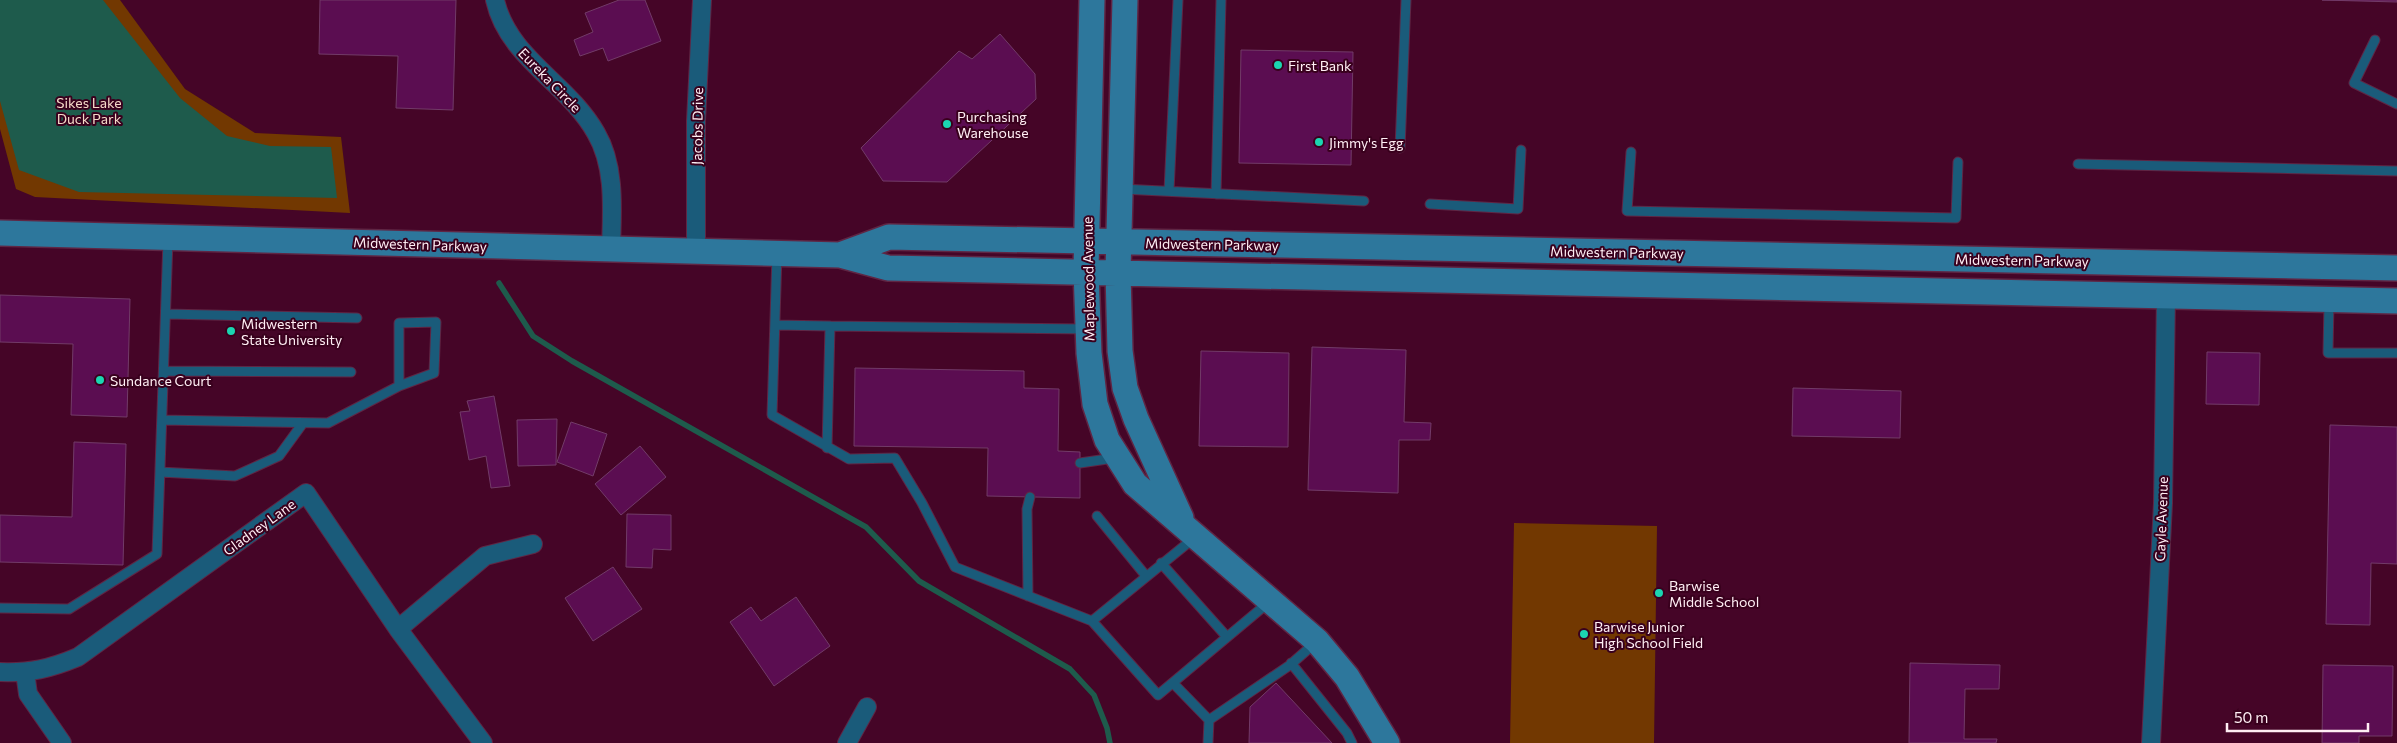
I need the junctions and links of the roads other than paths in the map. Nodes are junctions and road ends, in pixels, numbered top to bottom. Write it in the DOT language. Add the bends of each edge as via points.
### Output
graph roads {
  1 [pos="495,0"];
  2 [pos="702,0"];
  3 [pos="1092,0"];
  4 [pos="1125,0"];
  5 [pos="1178,0"];
  6 [pos="1222,0"];
  7 [pos="1406,0"];
  8 [pos="2374,40"];
  9 [pos="2397,104"];
  10 [pos="1400,148"];
  11 [pos="1521,150"];
  12 [pos="1631,152"];
  13 [pos="1958,162"];
  14 [pos="2078,164"];
  15 [pos="2397,171"];
  16 [pos="1120,189"];
  17 [pos="1168,192"];
  18 [pos="1216,194"];
  19 [pos="1364,200"];
  20 [pos="1430,204"];
  21 [pos="0,233"];
  22 [pos="168,237"];
  23 [pos="1086,241"];
  24 [pos="1119,242"];
  25 [pos="611,249"];
  26 [pos="1563,251"];
  27 [pos="696,252"];
  28 [pos="777,254"];
  29 [pos="840,255"];
  30 [pos="2011,260"];
  31 [pos="2166,264"];
  32 [pos="2397,268"];
  33 [pos="1086,271"];
  34 [pos="1118,272"];
  35 [pos="1563,282"];
  36 [pos="2011,292"];
  37 [pos="2166,295"];
  38 [pos="2329,299"];
  39 [pos="2397,301"];
  40 [pos="166,314"];
  41 [pos="356,318"];
  42 [pos="775,324"];
  43 [pos="830,326"];
  44 [pos="1088,329"];
  45 [pos="2397,354"];
  46 [pos="164,371"];
  47 [pos="351,372"];
  48 [pos="399,386"];
  49 [pos="162,420"];
  50 [pos="304,423"];
  51 [pos="827,448"];
  52 [pos="1118,457"];
  53 [pos="1080,464"];
  54 [pos="160,472"];
  55 [pos="1030,497"];
  56 [pos="1097,516"];
  57 [pos="1190,530"];
  58 [pos="533,544"];
  59 [pos="1161,563"];
  60 [pos="1146,576"];
  61 [pos="1028,596"];
  62 [pos="1271,601"];
  63 [pos="0,608"];
  64 [pos="1092,621"];
  65 [pos="398,629"];
  66 [pos="1228,637"];
  67 [pos="1318,641"];
  68 [pos="1291,663"];
  69 [pos="0,672"];
  70 [pos="25,672"];
  71 [pos="1173,683"];
  72 [pos="867,707"];
  73 [pos="1208,720"];
  74 [pos="477,741"];
  75 [pos="62,743"];
  76 [pos="847,743"];
  77 [pos="1208,743"];
  78 [pos="1352,743"];
  79 [pos="1386,743"];
  80 [pos="2150,743"];
  1 -- 25 [label="street, Eureka Circle" via="519,50 575,103 597,134 612,185"];
  2 -- 27 [label="street, Jacobs Drive" via="696,121"];
  3 -- 23 [label="main road, Maplewood Avenue"];
  4 -- 16 [label="main road, Maplewood Avenue"];
  5 -- 17 [label="lane"];
  6 -- 18 [label="lane"];
  7 -- 10 [label="lane"];
  8 -- 9 [label="lane" via="2354,83"];
  11 -- 20 [label="lane" via="1518,209"];
  12 -- 13 [label="lane" via="1627,211 1956,218"];
  14 -- 15 [label="lane"];
  16 -- 17 [label="lane"];
  16 -- 24 [label="main road, Maplewood Avenue"];
  17 -- 18 [label="lane"];
  18 -- 19 [label="lane"];
  21 -- 22 [label="main road, Midwestern Parkway"];
  22 -- 25 [label="main road, Midwestern Parkway"];
  22 -- 40 [label="lane"];
  23 -- 24 [label="main road, Midwestern Parkway"];
  23 -- 29 [label="main road, Midwestern Parkway" via="889,237"];
  23 -- 33 [label="main road, Maplewood Avenue"];
  24 -- 26 [label="main road, Midwestern Parkway"];
  24 -- 34 [label="main road, Maplewood Avenue"];
  25 -- 27 [label="main road, Midwestern Parkway"];
  26 -- 30 [label="main road, Midwestern Parkway"];
  26 -- 35 [label="main road"];
  27 -- 28 [label="main road, Midwestern Parkway"];
  28 -- 29 [label="main road, Midwestern Parkway"];
  28 -- 42 [label="lane"];
  29 -- 33 [label="main road, Midwestern Parkway" via="888,268"];
  30 -- 31 [label="main road, Midwestern Parkway"];
  30 -- 36 [label="main road"];
  31 -- 32 [label="main road, Midwestern Parkway"];
  31 -- 37 [label="main road"];
  33 -- 34 [label="main road, Midwestern Parkway"];
  33 -- 44 [label="main road, Maplewood Avenue"];
  34 -- 35 [label="main road, Midwestern Parkway"];
  34 -- 57 [label="main road, Maplewood Avenue" via="1120,351 1125,388 1139,427"];
  35 -- 36 [label="main road, Midwestern Parkway"];
  36 -- 37 [label="main road, Midwestern Parkway"];
  37 -- 38 [label="main road, Midwestern Parkway"];
  37 -- 80 [label="street, Gayle Avenue" via="2163,503"];
  38 -- 39 [label="main road, Midwestern Parkway"];
  38 -- 45 [label="lane" via="2328,353"];
  40 -- 41 [label="lane"];
  40 -- 46 [label="lane"];
  42 -- 43 [label="lane"];
  42 -- 51 [label="lane" via="772,415"];
  43 -- 44 [label="lane"];
  43 -- 51 [label="lane"];
  44 -- 52 [label="main road, Maplewood Avenue" via="1095,404 1107,440"];
  46 -- 47 [label="lane"];
  46 -- 49 [label="lane"];
  48 -- 48 [label="lane" via="399,323 436,322 434,373"];
  48 -- 50 [label="lane" via="328,423"];
  49 -- 50 [label="lane"];
  49 -- 54 [label="lane"];
  50 -- 54 [label="lane" via="279,456 235,476"];
  51 -- 61 [label="lane" via="849,459 895,458 955,567"];
  52 -- 53 [label="lane"];
  52 -- 57 [label="main road, Maplewood Avenue" via="1135,484"];
  54 -- 63 [label="lane" via="157,554 69,609"];
  55 -- 61 [label="lane" via="1027,509"];
  56 -- 60 [label="lane"];
  57 -- 59 [label="lane"];
  57 -- 62 [label="main road, Maplewood Avenue"];
  58 -- 65 [label="street" via="485,556"];
  59 -- 60 [label="lane"];
  59 -- 66 [label="lane"];
  60 -- 64 [label="lane"];
  61 -- 64 [label="lane"];
  62 -- 66 [label="lane"];
  62 -- 67 [label="main road, Maplewood Avenue"];
  64 -- 71 [label="lane" via="1158,695"];
  65 -- 70 [label="street, Gladney Lane" via="306,493 78,657 51,668"];
  65 -- 74 [label="street, Gladney Lane"];
  66 -- 71 [label="lane"];
  67 -- 68 [label="lane"];
  67 -- 79 [label="main road, Maplewood Avenue" via="1347,677"];
  68 -- 73 [label="lane"];
  68 -- 78 [label="lane"];
  69 -- 70 [label="street, Gladney Lane"];
  70 -- 75 [label="street" via="28,694"];
  71 -- 73 [label="lane"];
  72 -- 76 [label="street"];
  73 -- 77 [label="lane"];
}
